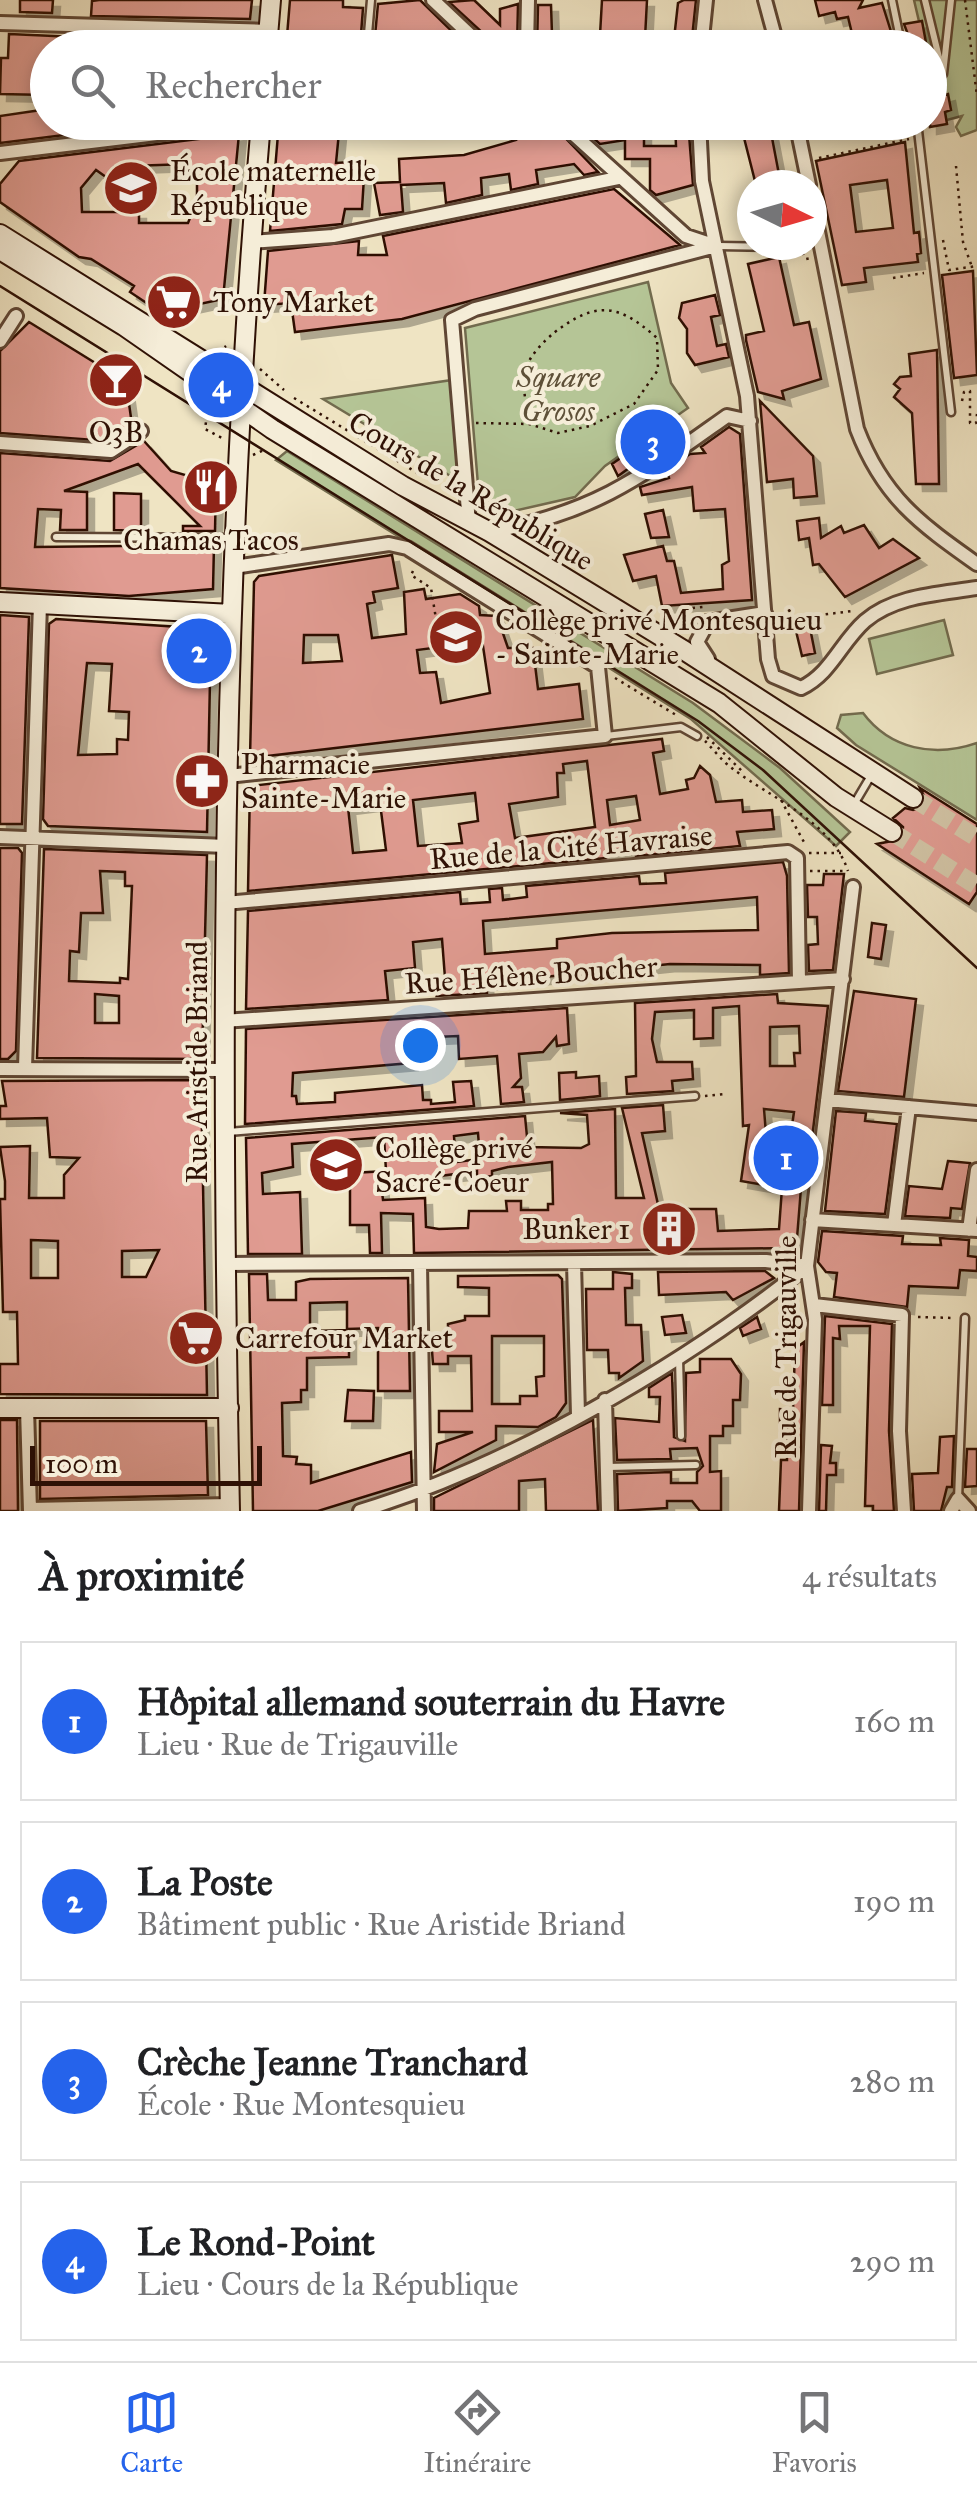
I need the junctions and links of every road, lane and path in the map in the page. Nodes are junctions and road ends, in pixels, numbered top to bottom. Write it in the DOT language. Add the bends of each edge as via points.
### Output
graph roads {
  1 [pos="271,0"];
  2 [pos="372,0"];
  3 [pos="433,0"];
  4 [pos="528,0"];
  5 [pos="706,0"];
  6 [pos="765,0"];
  7 [pos="892,0"];
  8 [pos="925,0"];
  9 [pos="952,0"];
  10 [pos="965,0"];
  11 [pos="0,22"];
  12 [pos="126,30"];
  13 [pos="269,30"];
  14 [pos="368,30"];
  15 [pos="465,30"];
  16 [pos="528,30"];
  17 [pos="703,30"];
  18 [pos="773,30"];
  19 [pos="898,30"];
  20 [pos="932,30"];
  21 [pos="947,41"];
  22 [pos="977,96"];
  23 [pos="130,140"];
  24 [pos="258,140"];
  25 [pos="579,140"];
  26 [pos="700,140"];
  27 [pos="800,140"];
  28 [pos="906,140"];
  29 [pos="920,140"];
  30 [pos="0,153"];
  31 [pos="823,158"];
  32 [pos="956,166"];
  33 [pos="806,170"];
  34 [pos="618,178"];
  35 [pos="930,222"];
  36 [pos="0,234"];
  37 [pos="250,242"];
  38 [pos="716,246"];
  39 [pos="737,246"];
  40 [pos="0,250"];
  41 [pos="824,260"];
  42 [pos="974,267"];
  43 [pos="935,270"];
  44 [pos="893,278"];
  45 [pos="16,316"];
  46 [pos="0,341"];
  47 [pos="226,346"];
  48 [pos="216,355"];
  49 [pos="267,377"];
  50 [pos="240,384"];
  51 [pos="240,405"];
  52 [pos="956,412"];
  53 [pos="207,414"];
  54 [pos="977,414"];
  55 [pos="750,421"];
  56 [pos="470,423"];
  57 [pos="529,424"];
  58 [pos="141,431"];
  59 [pos="229,442"];
  60 [pos="0,444"];
  61 [pos="264,450"];
  62 [pos="252,455"];
  63 [pos="422,476"];
  64 [pos="469,523"];
  65 [pos="517,526"];
  66 [pos="490,532"];
  67 [pos="56,537"];
  68 [pos="235,538"];
  69 [pos="977,564"];
  70 [pos="234,568"];
  71 [pos="583,568"];
  72 [pos="420,581"];
  73 [pos="977,588"];
  74 [pos="0,602"];
  75 [pos="40,604"];
  76 [pos="841,612"];
  77 [pos="764,613"];
  78 [pos="232,614"];
  79 [pos="727,616"];
  80 [pos="666,620"];
  81 [pos="781,620"];
  82 [pos="437,625"];
  83 [pos="751,695"];
  84 [pos="606,736"];
  85 [pos="697,736"];
  86 [pos="872,774"];
  87 [pos="228,776"];
  88 [pos="780,798"];
  89 [pos="913,798"];
  90 [pos="852,807"];
  91 [pos="892,832"];
  92 [pos="0,837"];
  93 [pos="32,838"];
  94 [pos="226,846"];
  95 [pos="842,853"];
  96 [pos="824,871"];
  97 [pos="854,887"];
  98 [pos="225,903"];
  99 [pos="843,979"];
  100 [pos="799,982"];
  101 [pos="223,1021"];
  102 [pos="24,1068"];
  103 [pos="0,1069"];
  104 [pos="223,1070"];
  105 [pos="724,1094"];
  106 [pos="695,1096"];
  107 [pos="828,1100"];
  108 [pos="909,1107"];
  109 [pos="977,1113"];
  110 [pos="223,1132"];
  111 [pos="977,1170"];
  112 [pos="812,1220"];
  113 [pos="894,1225"];
  114 [pos="973,1230"];
  115 [pos="574,1263"];
  116 [pos="226,1264"];
  117 [pos="420,1264"];
  118 [pos="808,1266"];
  119 [pos="814,1305"];
  120 [pos="902,1316"];
  121 [pos="966,1318"];
  122 [pos="679,1354"];
  123 [pos="606,1400"];
  124 [pos="0,1408"];
  125 [pos="28,1408"];
  126 [pos="228,1408"];
  127 [pos="578,1415"];
  128 [pos="680,1436"];
  129 [pos="696,1464"];
  130 [pos="607,1467"];
  131 [pos="423,1492"];
  132 [pos="955,1505"];
  133 [pos="230,1508"];
  134 [pos="30,1510"];
  135 [pos="360,1511"];
  136 [pos="424,1511"];
  137 [pos="608,1511"];
  138 [pos="809,1511"];
  139 [pos="904,1511"];
  140 [pos="969,1511"];
  1 -- 13 [label="main road"];
  2 -- 14 [label="lane"];
  3 -- 15 [label="street"];
  4 -- 16 [label="street"];
  5 -- 17 [label="street"];
  6 -- 18 [label="street"];
  7 -- 19 [label="lane"];
  8 -- 20 [label="lane"];
  9 -- 21 [label="lane"];
  10 -- 22 [label="path"];
  11 -- 12 [label="street"];
  23 -- 30 [label="street"];
  24 -- 37 [label="main road, Rue Aristide Briand"];
  25 -- 34 [label="street"];
  26 -- 38 [label="street"];
  27 -- 33 [label="street"];
  28 -- 31 [label="path"];
  29 -- 35 [label="lane"];
  32 -- 42 [label="path" via="963,242"];
  34 -- 37 [label="street" via="333,236"];
  34 -- 38 [label="street" via="686,236"];
  35 -- 42 [label="path" via="942,230 949,270"];
  35 -- 43 [label="lane"];
  36 -- 50 [label="main road, Cours de la République"];
  37 -- 50 [label="main road, Rue Aristide Briand"];
  38 -- 39 [label="lane"];
  38 -- 55 [label="street"];
  38 -- 64 [label="street" via="452,320"];
  40 -- 51 [label="main road, Cours de la République"];
  41 -- 69 [label="street" via="868,457 914,519"];
  43 -- 44 [label="path"];
  43 -- 52 [label="lane"];
  45 -- 46 [label="street"];
  47 -- 48 [label="path"];
  49 -- 63 [label="path"];
  50 -- 51 [label="main road, Rue Aristide Briand"];
  50 -- 64 [label="main road, Cours de la République"];
  51 -- 68 [label="main road, Rue Aristide Briand"];
  51 -- 90 [label="main road, Cours de la République" via="719,703"];
  52 -- 54 [label="path" via="970,391 970,422"];
  53 -- 59 [label="path" via="206,429"];
  55 -- 65 [label="street" via="727,416 626,488"];
  55 -- 77 [label="street"];
  56 -- 57 [label="path"];
  57 -- 57 [label="path" via="558,433 634,404 658,370 657,338 613,309 580,312 545,340 526,367"];
  58 -- 60 [label="street" via="111,451"];
  61 -- 62 [label="path"];
  64 -- 66 [label="main road, Cours de la République"];
  65 -- 66 [label="street"];
  65 -- 71 [label="path"];
  66 -- 83 [label="main road, Cours de la République"];
  67 -- 68 [label="lane"];
  68 -- 70 [label="main road, Rue Aristide Briand"];
  70 -- 78 [label="main road, Rue Aristide Briand"];
  70 -- 84 [label="street" via="389,544 407,548 598,668"];
  72 -- 82 [label="path" via="431,588"];
  73 -- 77 [label="street" via="883,608 817,681 801,688 774,676"];
  74 -- 75 [label="main road"];
  75 -- 78 [label="main road"];
  75 -- 93 [label="street"];
  76 -- 81 [label="path"];
  77 -- 79 [label="street"];
  78 -- 87 [label="main road, Rue Aristide Briand"];
  79 -- 80 [label="path" via="714,606 684,609"];
  79 -- 83 [label="street" via="702,628 700,654"];
  83 -- 86 [label="main road, Cours de la République"];
  84 -- 85 [label="lane" via="681,727"];
  84 -- 87 [label="street"];
  85 -- 88 [label="path" via="736,772"];
  86 -- 89 [label="main road, Cours de la République"];
  86 -- 90 [label="lane"];
  87 -- 94 [label="main road, Rue Aristide Briand"];
  88 -- 95 [label="path"];
  88 -- 95 [label="path" via="806,853"];
  90 -- 91 [label="main road, Cours de la République"];
  92 -- 93 [label="street"];
  93 -- 94 [label="street"];
  93 -- 102 [label="street"];
  94 -- 98 [label="main road, Rue Aristide Briand"];
  95 -- 96 [label="path" via="848,871"];
  97 -- 99 [label="street, Rue de Trigauville"];
  98 -- 100 [label="street, Rue de la Cité Havraise" via="788,852 797,858"];
  98 -- 101 [label="main road, Rue Aristide Briand"];
  99 -- 100 [label="street, Rue Hélène Boucher"];
  99 -- 107 [label="street, Rue de Trigauville"];
  100 -- 101 [label="street, Rue Hélène Boucher"];
  101 -- 104 [label="main road, Rue Aristide Briand"];
  102 -- 103 [label="street"];
  102 -- 104 [label="street"];
  104 -- 110 [label="main road, Rue Aristide Briand"];
  105 -- 106 [label="path"];
  106 -- 110 [label="lane"];
  107 -- 108 [label="street"];
  107 -- 112 [label="street, Rue de Trigauville"];
  108 -- 109 [label="street"];
  108 -- 113 [label="street"];
  110 -- 116 [label="main road, Rue Aristide Briand"];
  111 -- 114 [label="street"];
  112 -- 113 [label="street"];
  112 -- 118 [label="street, Rue de Trigauville"];
  113 -- 114 [label="street"];
  115 -- 117 [label="street"];
  115 -- 118 [label="street"];
  115 -- 127 [label="street"];
  116 -- 117 [label="street"];
  116 -- 126 [label="main road, Rue Aristide Briand"];
  117 -- 131 [label="street"];
  118 -- 119 [label="street, Rue de Trigauville"];
  118 -- 122 [label="street"];
  119 -- 120 [label="street"];
  119 -- 138 [label="street, Rue de Trigauville"];
  120 -- 121 [label="path"];
  120 -- 139 [label="street"];
  121 -- 132 [label="lane"];
  122 -- 123 [label="street"];
  122 -- 128 [label="lane"];
  123 -- 127 [label="street"];
  123 -- 130 [label="street"];
  124 -- 125 [label="main road"];
  125 -- 126 [label="main road"];
  125 -- 134 [label="street"];
  126 -- 133 [label="main road, Rue Aristide Briand"];
  127 -- 131 [label="street"];
  129 -- 130 [label="lane"];
  130 -- 137 [label="street"];
  131 -- 135 [label="street"];
  131 -- 136 [label="street"];
  132 -- 140 [label="street"];
  133 -- 134 [label="street"];
}
